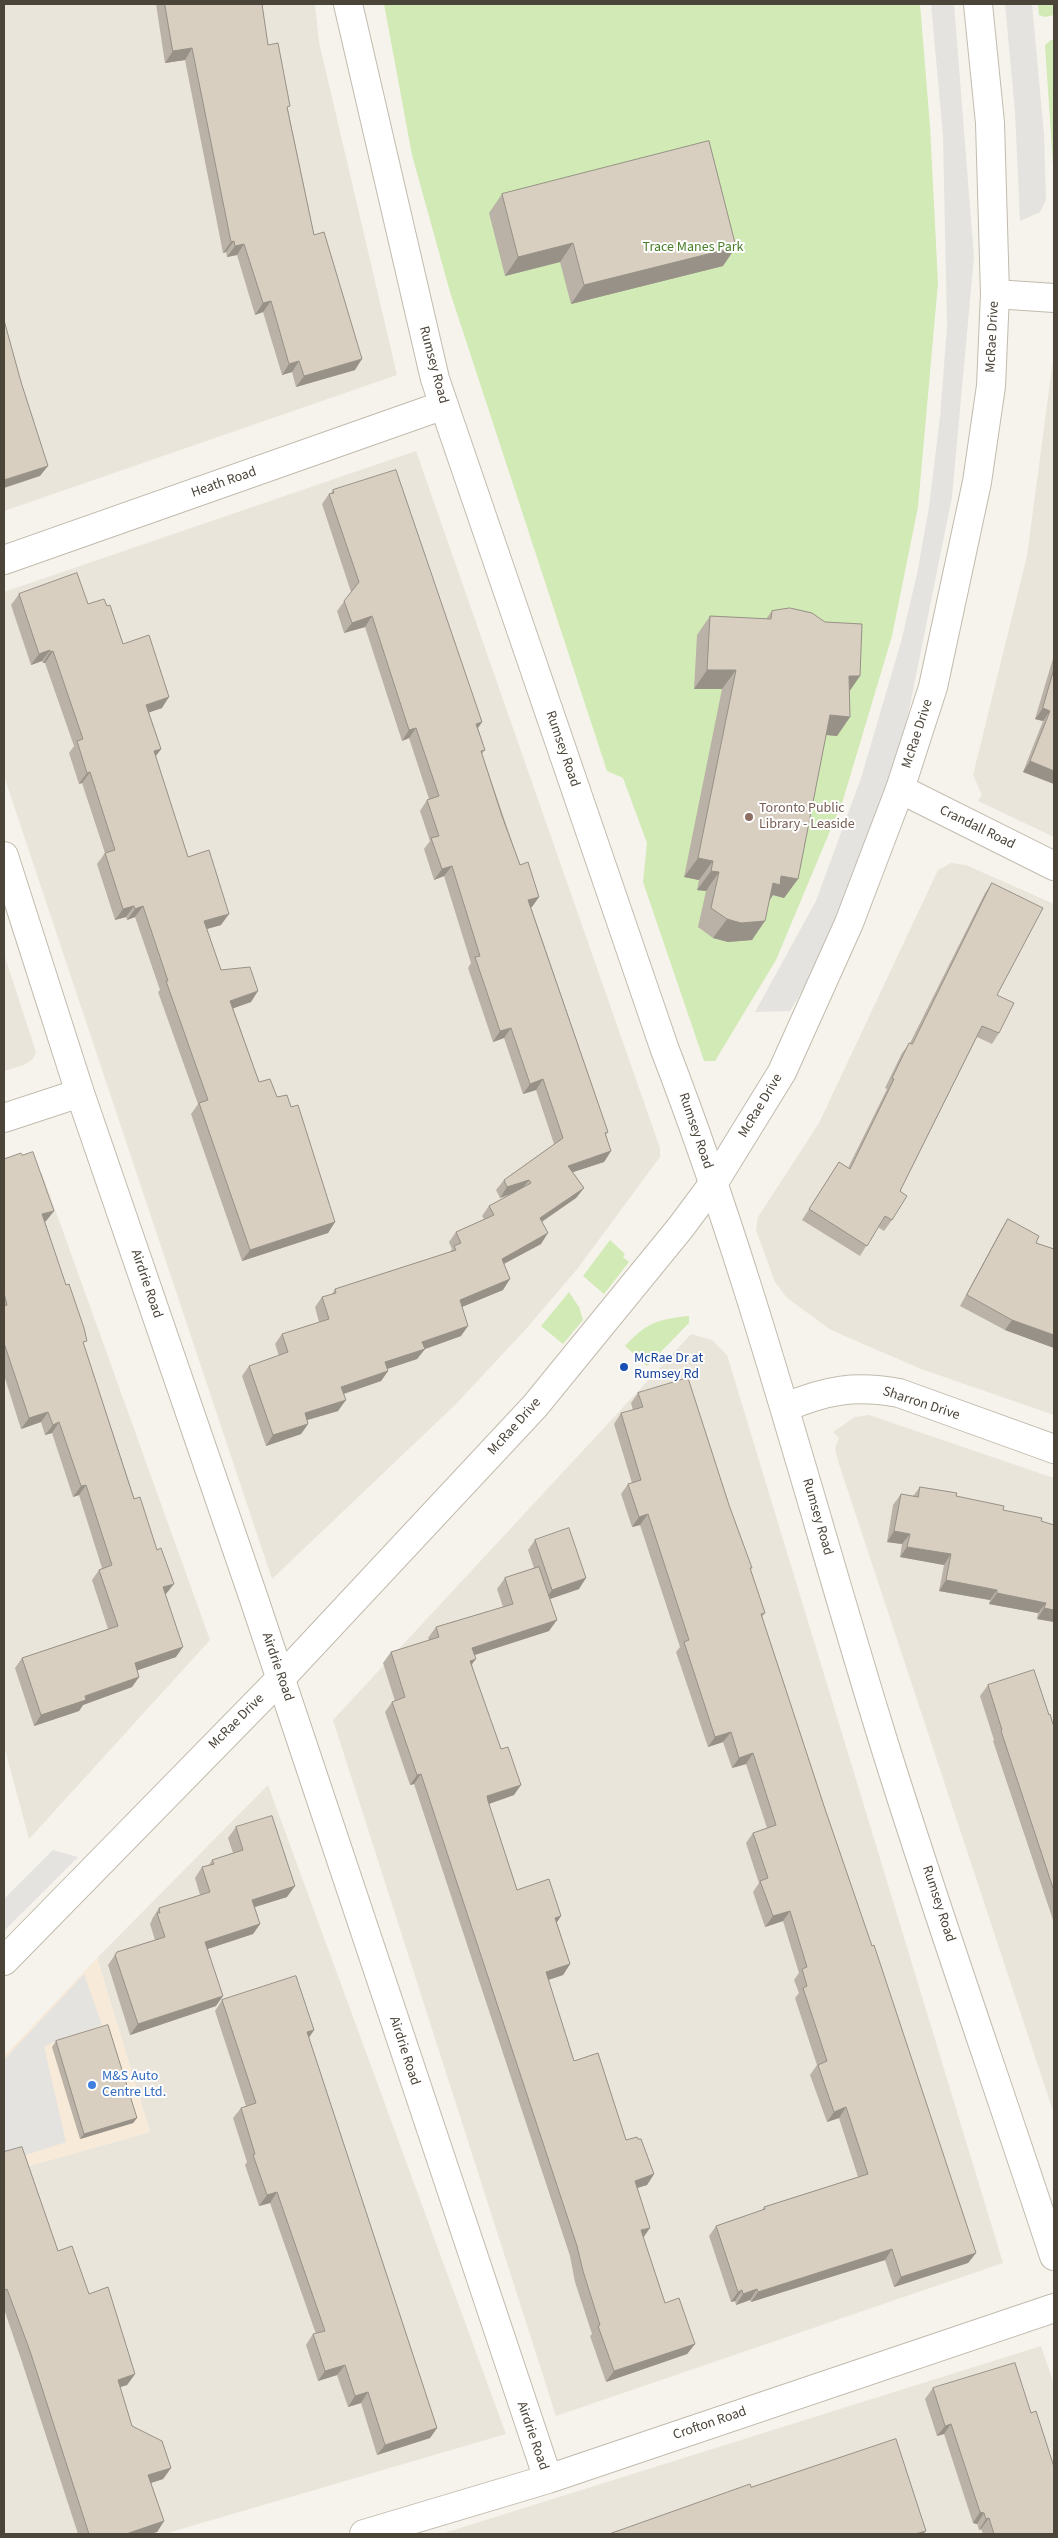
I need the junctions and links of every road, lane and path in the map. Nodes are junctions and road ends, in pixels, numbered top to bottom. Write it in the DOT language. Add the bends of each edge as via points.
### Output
graph roads {
  1 [pos="348,4"];
  2 [pos="978,4"];
  3 [pos="995,294"];
  4 [pos="1054,298"];
  5 [pos="444,405"];
  6 [pos="4,560"];
  7 [pos="900,789"];
  8 [pos="4,856"];
  9 [pos="1054,866"];
  10 [pos="80,1093"];
  11 [pos="4,1118"];
  12 [pos="713,1184"];
  13 [pos="786,1407"];
  14 [pos="1054,1449"];
  15 [pos="280,1678"];
  16 [pos="4,1960"];
  17 [pos="1054,2256"];
  18 [pos="1054,2308"];
  19 [pos="548,2479"];
  20 [pos="364,2534"];
  1 -- 5 [label="street, Rumsey Road" via="434,379"];
  2 -- 3 [label="street, McRae Drive" via="990,122"];
  3 -- 4 [label="street"];
  3 -- 7 [label="street, McRae Drive" via="990,386 977,482 933,687"];
  5 -- 6 [label="street, Heath Road"];
  5 -- 12 [label="street, Rumsey Road"];
  7 -- 9 [label="street, Crandall Road"];
  7 -- 12 [label="street, McRae Drive" via="849,923 782,1072"];
  8 -- 10 [label="street, Airdrie Road"];
  10 -- 11 [label="street"];
  10 -- 15 [label="street, Airdrie Road"];
  12 -- 13 [label="street, Rumsey Road"];
  12 -- 15 [label="street, McRae Drive" via="682,1227 535,1406"];
  13 -- 14 [label="street, Sharron Drive" via="828,1392 874,1389 899,1394"];
  13 -- 17 [label="street, Rumsey Road" via="879,1726"];
  15 -- 16 [label="street, McRae Drive"];
  15 -- 19 [label="street, Airdrie Road"];
  18 -- 19 [label="street, Crofton Road"];
  19 -- 20 [label="street, Crofton Road"];
}
